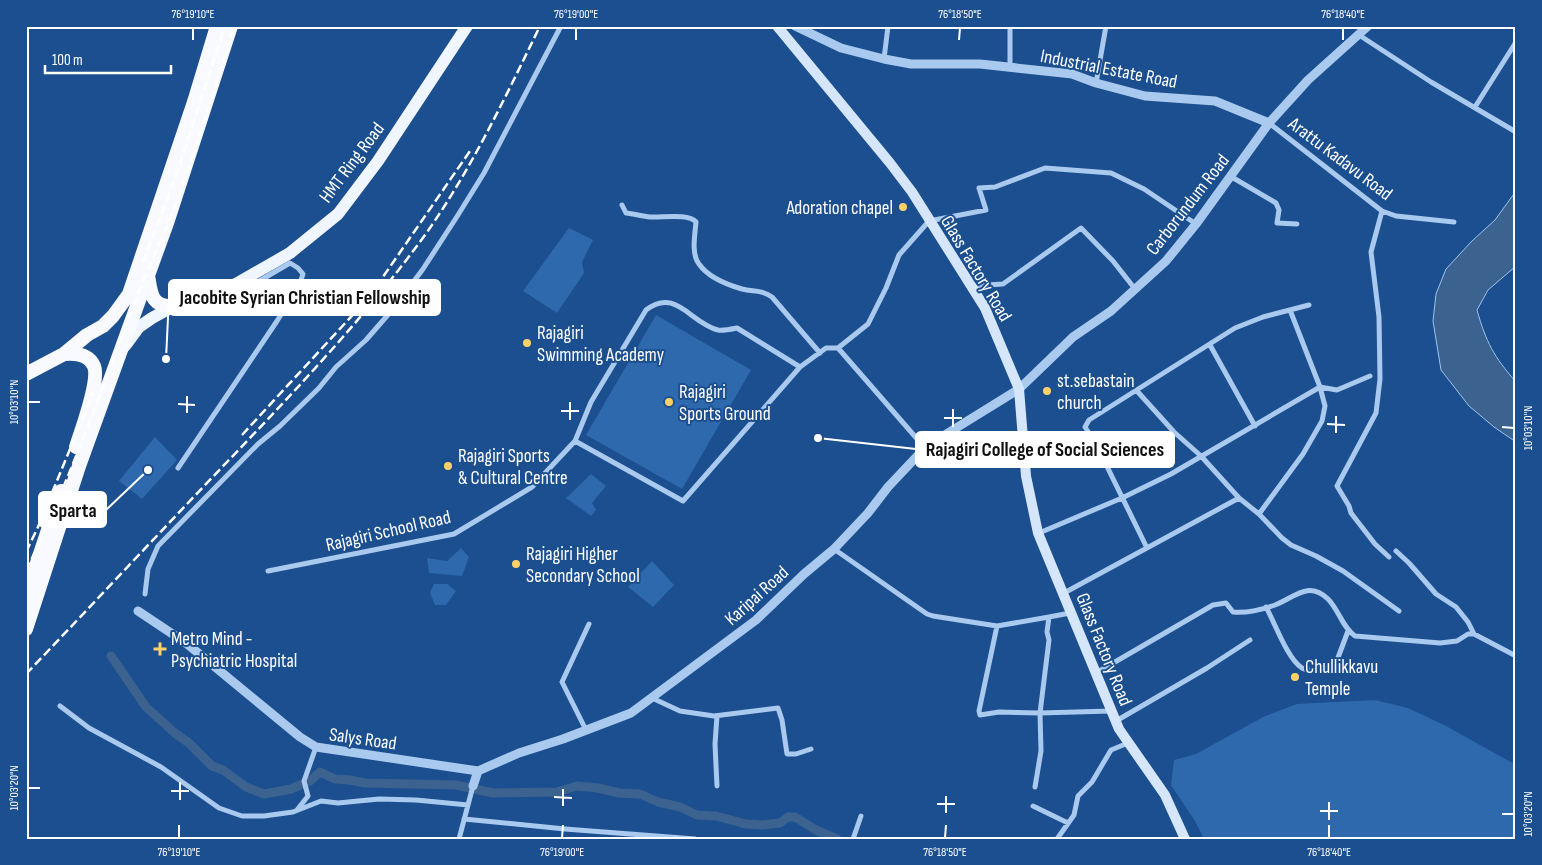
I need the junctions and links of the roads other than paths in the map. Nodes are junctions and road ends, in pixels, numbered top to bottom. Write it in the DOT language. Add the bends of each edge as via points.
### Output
graph roads {
  1 [pos="216,26"];
  2 [pos="231,26"];
  3 [pos="467,26"];
  4 [pos="561,26"];
  5 [pos="776,26"];
  6 [pos="795,26"];
  7 [pos="888,26"];
  8 [pos="1010,26"];
  9 [pos="1106,26"];
  10 [pos="1368,26"];
  11 [pos="1359,35"];
  12 [pos="1516,42"];
  13 [pos="884,59"];
  14 [pos="1010,67"];
  15 [pos="1096,82"];
  16 [pos="204,90"];
  17 [pos="1475,107"];
  18 [pos="1269,123"];
  19 [pos="1516,132"];
  20 [pos="1230,176"];
  21 [pos="622,205"];
  22 [pos="1382,211"];
  23 [pos="929,221"];
  24 [pos="1454,222"];
  25 [pos="1196,224"];
  26 [pos="1297,224"];
  27 [pos="148,275"];
  28 [pos="236,284"];
  29 [pos="971,286"];
  30 [pos="1135,289"];
  31 [pos="1309,305"];
  32 [pos="174,306"];
  33 [pos="1290,310"];
  34 [pos="1210,345"];
  35 [pos="838,348"];
  36 [pos="820,353"];
  37 [pos="64,354"];
  38 [pos="119,356"];
  39 [pos="800,367"];
  40 [pos="26,374"];
  41 [pos="1370,376"];
  42 [pos="1320,387"];
  43 [pos="1018,389"];
  44 [pos="1137,391"];
  45 [pos="1255,426"];
  46 [pos="575,441"];
  47 [pos="925,448"];
  48 [pos="1201,456"];
  49 [pos="178,468"];
  50 [pos="1122,498"];
  51 [pos="1239,498"];
  52 [pos="1259,514"];
  53 [pos="1038,533"];
  54 [pos="1147,548"];
  55 [pos="834,549"];
  56 [pos="1396,551"];
  57 [pos="1389,557"];
  58 [pos="268,571"];
  59 [pos="39,573"];
  60 [pos="1064,593"];
  61 [pos="145,594"];
  62 [pos="26,596"];
  63 [pos="1266,607"];
  64 [pos="138,611"];
  65 [pos="1399,611"];
  66 [pos="1072,613"];
  67 [pos="1049,617"];
  68 [pos="28,623"];
  69 [pos="589,624"];
  70 [pos="997,626"];
  71 [pos="1348,631"];
  72 [pos="1474,634"];
  73 [pos="1250,640"];
  74 [pos="1516,656"];
  75 [pos="1096,673"];
  76 [pos="652,698"];
  77 [pos="60,706"];
  78 [pos="1040,713"];
  79 [pos="717,716"];
  80 [pos="1114,716"];
  81 [pos="586,730"];
  82 [pos="1128,743"];
  83 [pos="316,747"];
  84 [pos="811,750"];
  85 [pos="478,771"];
  86 [pos="717,786"];
  87 [pos="1035,787"];
  88 [pos="473,789"];
  89 [pos="468,805"];
  90 [pos="1033,806"];
  91 [pos="296,811"];
  92 [pos="861,816"];
  93 [pos="464,819"];
  94 [pos="1068,823"];
  95 [pos="459,839"];
  96 [pos="695,839"];
  97 [pos="853,839"];
  98 [pos="1057,839"];
  99 [pos="1185,839"];
  1 -- 16 [label="highway"];
  2 -- 16 [label="highway"];
  3 -- 28 [label="main road, HMT Ring Road" via="378,161 338,214 290,253"];
  4 -- 61 [label="street" via="484,173 417,277 366,340 158,546 148,569"];
  5 -- 23 [label="main road, Glass Factory Road" via="890,163"];
  6 -- 13 [label="street, Industrial Estate Road" via="842,48"];
  7 -- 13 [label="street"];
  8 -- 14 [label="street"];
  9 -- 15 [label="street"];
  10 -- 11 [label="street, Carborundum Road"];
  11 -- 17 [label="street"];
  11 -- 18 [label="street, Carborundum Road" via="1308,80"];
  12 -- 17 [label="street"];
  13 -- 14 [label="street, Industrial Estate Road" via="911,64"];
  14 -- 15 [label="street, Industrial Estate Road" via="1072,74"];
  15 -- 18 [label="street, Industrial Estate Road" via="1146,96 1215,101"];
  16 -- 27 [label="highway"];
  16 -- 37 [label="highway" via="129,294 109,320"];
  17 -- 19 [label="street"];
  18 -- 20 [label="street, Carborundum Road"];
  18 -- 22 [label="street, Arattu Kadavu Road"];
  20 -- 25 [label="street, Carborundum Road"];
  20 -- 26 [label="street" via="1276,203 1279,210 1277,223"];
  21 -- 36 [label="street" via="626,213 693,219 696,222 698,264 724,283 744,290 763,291 772,297"];
  22 -- 24 [label="street, Arattu Kadavu Road" via="1396,216"];
  22 -- 57 [label="street" via="1371,252 1379,316 1380,379 1376,413 1337,486 1351,513"];
  23 -- 25 [label="street" via="986,210 979,188 995,187 1045,168 1111,173 1144,189"];
  23 -- 29 [label="main road, Glass Factory Road"];
  23 -- 35 [label="street" via="899,255 868,324"];
  25 -- 30 [label="street, Carborundum Road" via="1166,261"];
  27 -- 32 [label="highway" via="154,300"];
  27 -- 38 [label="highway"];
  28 -- 32 [label="main road, HMT Ring Road"];
  28 -- 49 [label="street" via="254,284 290,263 303,274 277,321"];
  29 -- 30 [label="street" via="1003,284 1081,228"];
  29 -- 43 [label="main road, Glass Factory Road" via="985,308"];
  30 -- 43 [label="street, Carborundum Road" via="1111,311 1073,337"];
  31 -- 33 [label="street"];
  32 -- 38 [label="main road, HMT Ring Road" via="139,327"];
  33 -- 34 [label="street" via="1235,328"];
  33 -- 42 [label="street"];
  34 -- 44 [label="street"];
  34 -- 45 [label="street"];
  35 -- 36 [label="street" via="826,348"];
  35 -- 47 [label="street"];
  36 -- 39 [label="street"];
  37 -- 40 [label="highway"];
  37 -- 59 [label="highway" via="84,355 94,366 95,373 90,406"];
  38 -- 59 [label="highway"];
  39 -- 46 [label="street" via="682,501"];
  39 -- 46 [label="street" via="737,328 719,331 672,303 654,304 646,310 591,402"];
  41 -- 42 [label="street" via="1337,390"];
  42 -- 45 [label="street"];
  42 -- 52 [label="street" via="1325,406 1322,421"];
  43 -- 47 [label="street, Karipai Road"];
  43 -- 53 [label="main road, Glass Factory Road" via="1026,476"];
  44 -- 48 [label="street"];
  44 -- 50 [label="street" via="1089,420 1085,427"];
  45 -- 48 [label="street"];
  46 -- 58 [label="street, Rajagiri School Road" via="532,487 454,534"];
  47 -- 55 [label="street, Karipai Road"];
  48 -- 50 [label="street"];
  48 -- 51 [label="street"];
  50 -- 53 [label="street"];
  50 -- 54 [label="street"];
  51 -- 52 [label="street"];
  51 -- 54 [label="street"];
  52 -- 65 [label="street" via="1291,545 1343,571"];
  53 -- 60 [label="main road, Glass Factory Road"];
  54 -- 60 [label="street"];
  55 -- 70 [label="street" via="927,614"];
  55 -- 76 [label="street, Karipai Road" via="744,631"];
  56 -- 72 [label="street" via="1436,594 1456,606"];
  59 -- 62 [label="highway"];
  59 -- 68 [label="highway"];
  60 -- 66 [label="main road, Glass Factory Road"];
  63 -- 71 [label="street" via="1314,590 1328,599"];
  63 -- 71 [label="street" via="1289,653 1303,669 1336,664"];
  63 -- 75 [label="street" via="1233,612 1226,603 1213,605"];
  64 -- 83 [label="street, Salys Road" via="186,643"];
  66 -- 67 [label="street"];
  66 -- 75 [label="main road, Glass Factory Road"];
  67 -- 70 [label="street"];
  67 -- 78 [label="street"];
  69 -- 81 [label="street" via="562,682"];
  70 -- 78 [label="street" via="980,715"];
  71 -- 72 [label="street" via="1355,636 1440,643"];
  72 -- 74 [label="street"];
  73 -- 80 [label="street" via="1206,668"];
  75 -- 80 [label="main road, Glass Factory Road"];
  76 -- 79 [label="street" via="680,711"];
  76 -- 81 [label="street, Karipai Road" via="631,713"];
  77 -- 91 [label="street" via="89,728 161,767 219,808 242,816"];
  78 -- 80 [label="street"];
  78 -- 87 [label="street" via="1041,751"];
  79 -- 84 [label="street" via="778,708 787,754"];
  79 -- 86 [label="street"];
  80 -- 82 [label="main road, Glass Factory Road"];
  81 -- 85 [label="street, Karipai Road"];
  82 -- 94 [label="street" via="1111,750 1092,782 1078,796 1074,815"];
  82 -- 99 [label="main road, Glass Factory Road" via="1165,795"];
  83 -- 85 [label="street, Salys Road"];
  83 -- 91 [label="street" via="304,781 308,796"];
  85 -- 88 [label="street"];
  88 -- 89 [label="street"];
  89 -- 91 [label="street" via="416,800 321,801"];
  89 -- 93 [label="street"];
  90 -- 94 [label="street"];
  92 -- 97 [label="street"];
  93 -- 95 [label="street"];
  93 -- 96 [label="street"];
  94 -- 98 [label="street"];
}
